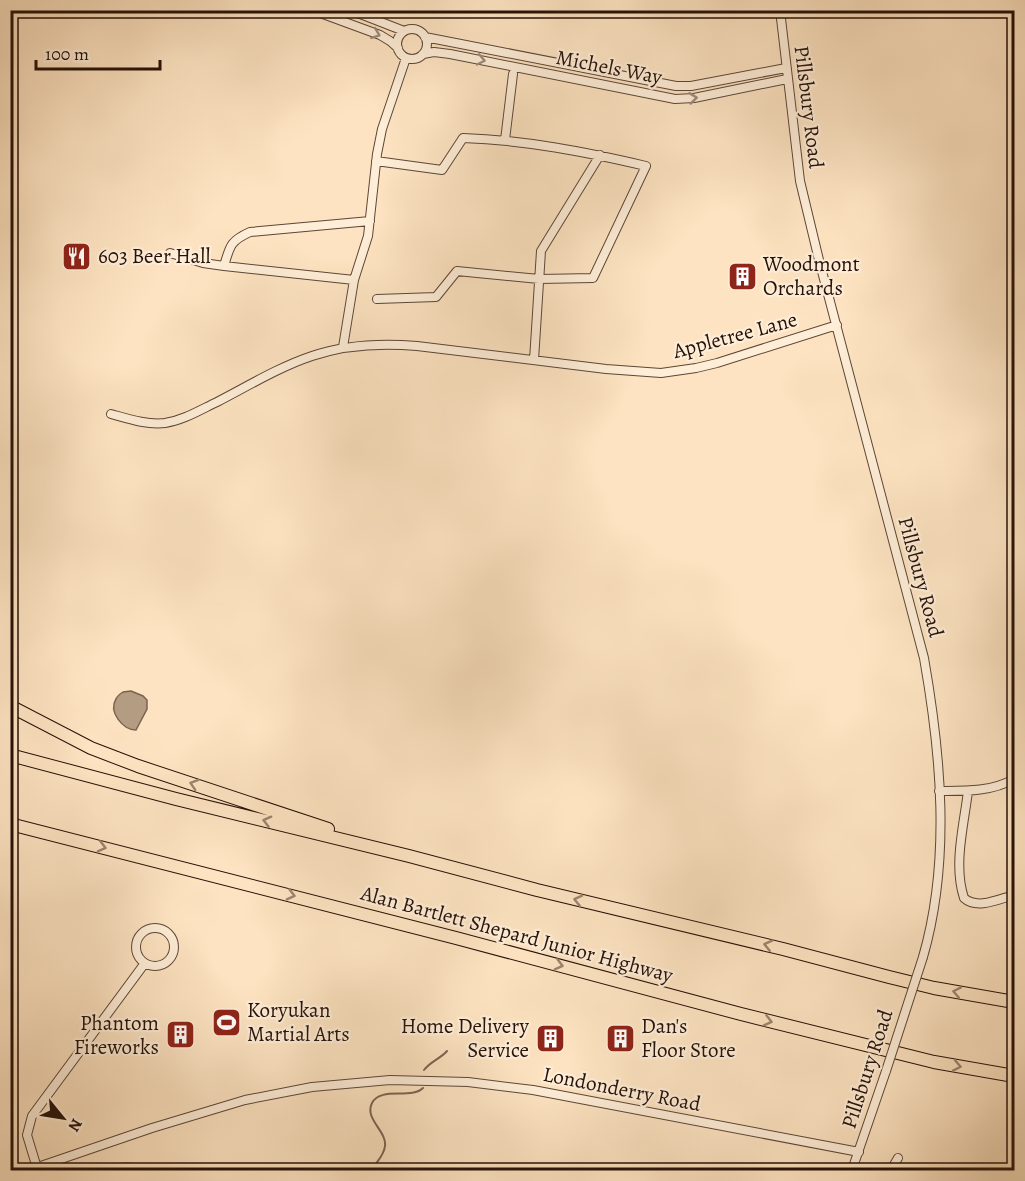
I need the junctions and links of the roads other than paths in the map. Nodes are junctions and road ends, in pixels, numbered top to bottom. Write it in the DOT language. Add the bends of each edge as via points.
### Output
graph roads {
  1 [pos="312,10"];
  2 [pos="350,10"];
  3 [pos="780,10"];
  4 [pos="405,31"];
  5 [pos="425,37"];
  6 [pos="398,48"];
  7 [pos="423,54"];
  8 [pos="406,58"];
  9 [pos="786,68"];
  10 [pos="513,74"];
  11 [pos="787,79"];
  12 [pos="505,140"];
  13 [pos="600,155"];
  14 [pos="376,161"];
  15 [pos="370,221"];
  16 [pos="170,253"];
  17 [pos="224,266"];
  18 [pos="539,279"];
  19 [pos="354,280"];
  20 [pos="377,299"];
  21 [pos="837,324"];
  22 [pos="343,347"];
  23 [pos="534,360"];
  24 [pos="111,414"];
  25 [pos="10,706"];
  26 [pos="10,755"];
  27 [pos="1014,779"];
  28 [pos="939,790"];
  29 [pos="969,791"];
  30 [pos="10,825"];
  31 [pos="409,856"];
  32 [pos="1014,895"];
  33 [pos="145,963"];
  34 [pos="1014,1002"];
  35 [pos="1014,1076"];
  36 [pos="859,1152"];
  37 [pos="898,1158"];
  38 [pos="33,1169"];
  39 [pos="852,1170"];
  40 [pos="891,1170"];
  1 -- 6 [label="street, one-way" via="380,35"];
  2 -- 4 [label="street"];
  3 -- 9 [label="street, Pillsbury Road"];
  4 -- 5 [label="street" via="417,30"];
  4 -- 6 [label="street" via="398,39"];
  5 -- 7 [label="street" via="427,46"];
  5 -- 9 [label="street, Michels Way" via="676,86 697,86"];
  6 -- 8 [label="street"];
  7 -- 8 [label="street"];
  7 -- 11 [label="street, Michels Way, one-way" via="450,54 675,99"];
  8 -- 14 [label="street" via="382,129"];
  9 -- 11 [label="street, Pillsbury Road"];
  10 -- 12 [label="street"];
  11 -- 21 [label="street, Pillsbury Road" via="800,181"];
  12 -- 13 [label="street"];
  12 -- 14 [label="street" via="463,138 442,170"];
  13 -- 18 [label="street" via="541,250"];
  13 -- 18 [label="street" via="646,166 594,278"];
  14 -- 15 [label="street"];
  15 -- 17 [label="street" via="250,232 235,239"];
  15 -- 19 [label="street"];
  16 -- 17 [label="street"];
  17 -- 19 [label="street"];
  18 -- 20 [label="street" via="457,271 436,297"];
  18 -- 23 [label="street"];
  19 -- 22 [label="street"];
  21 -- 23 [label="street, Appletree Lane" via="737,357 661,373"];
  21 -- 28 [label="street, Pillsbury Road" via="924,658 937,744"];
  22 -- 23 [label="street, Appletree Lane" via="406,345"];
  22 -- 24 [label="street, Appletree Lane" via="282,368 175,420 144,423"];
  31 -- 25 [label="highway, one-way" via="119,759 73,740"];
  31 -- 26 [label="highway, one-way"];
  27 -- 29 [label="street" via="996,787"];
  28 -- 29 [label="street"];
  28 -- 36 [label="street, Pillsbury Road, bridge" via="937,890 931,929"];
  29 -- 32 [label="street" via="960,862 963,898 981,903"];
  30 -- 35 [label="highway, Alan Bartlett Shepard Junior Highway, one-way" via="741,1014 934,1062"];
  34 -- 31 [label="highway, one-way" via="889,977"];
  33 -- 33 [label="street" via="162,965 174,952 173,940 164,930 146,931 138,940 137,953"];
  33 -- 38 [label="street" via="32,1116 27,1135"];
  36 -- 38 [label="street, Londonderry Road" via="533,1090 468,1082 390,1080 312,1087 245,1100"];
  36 -- 39 [label="street, Pillsbury Road"];
  37 -- 40 [label="street"];
}
